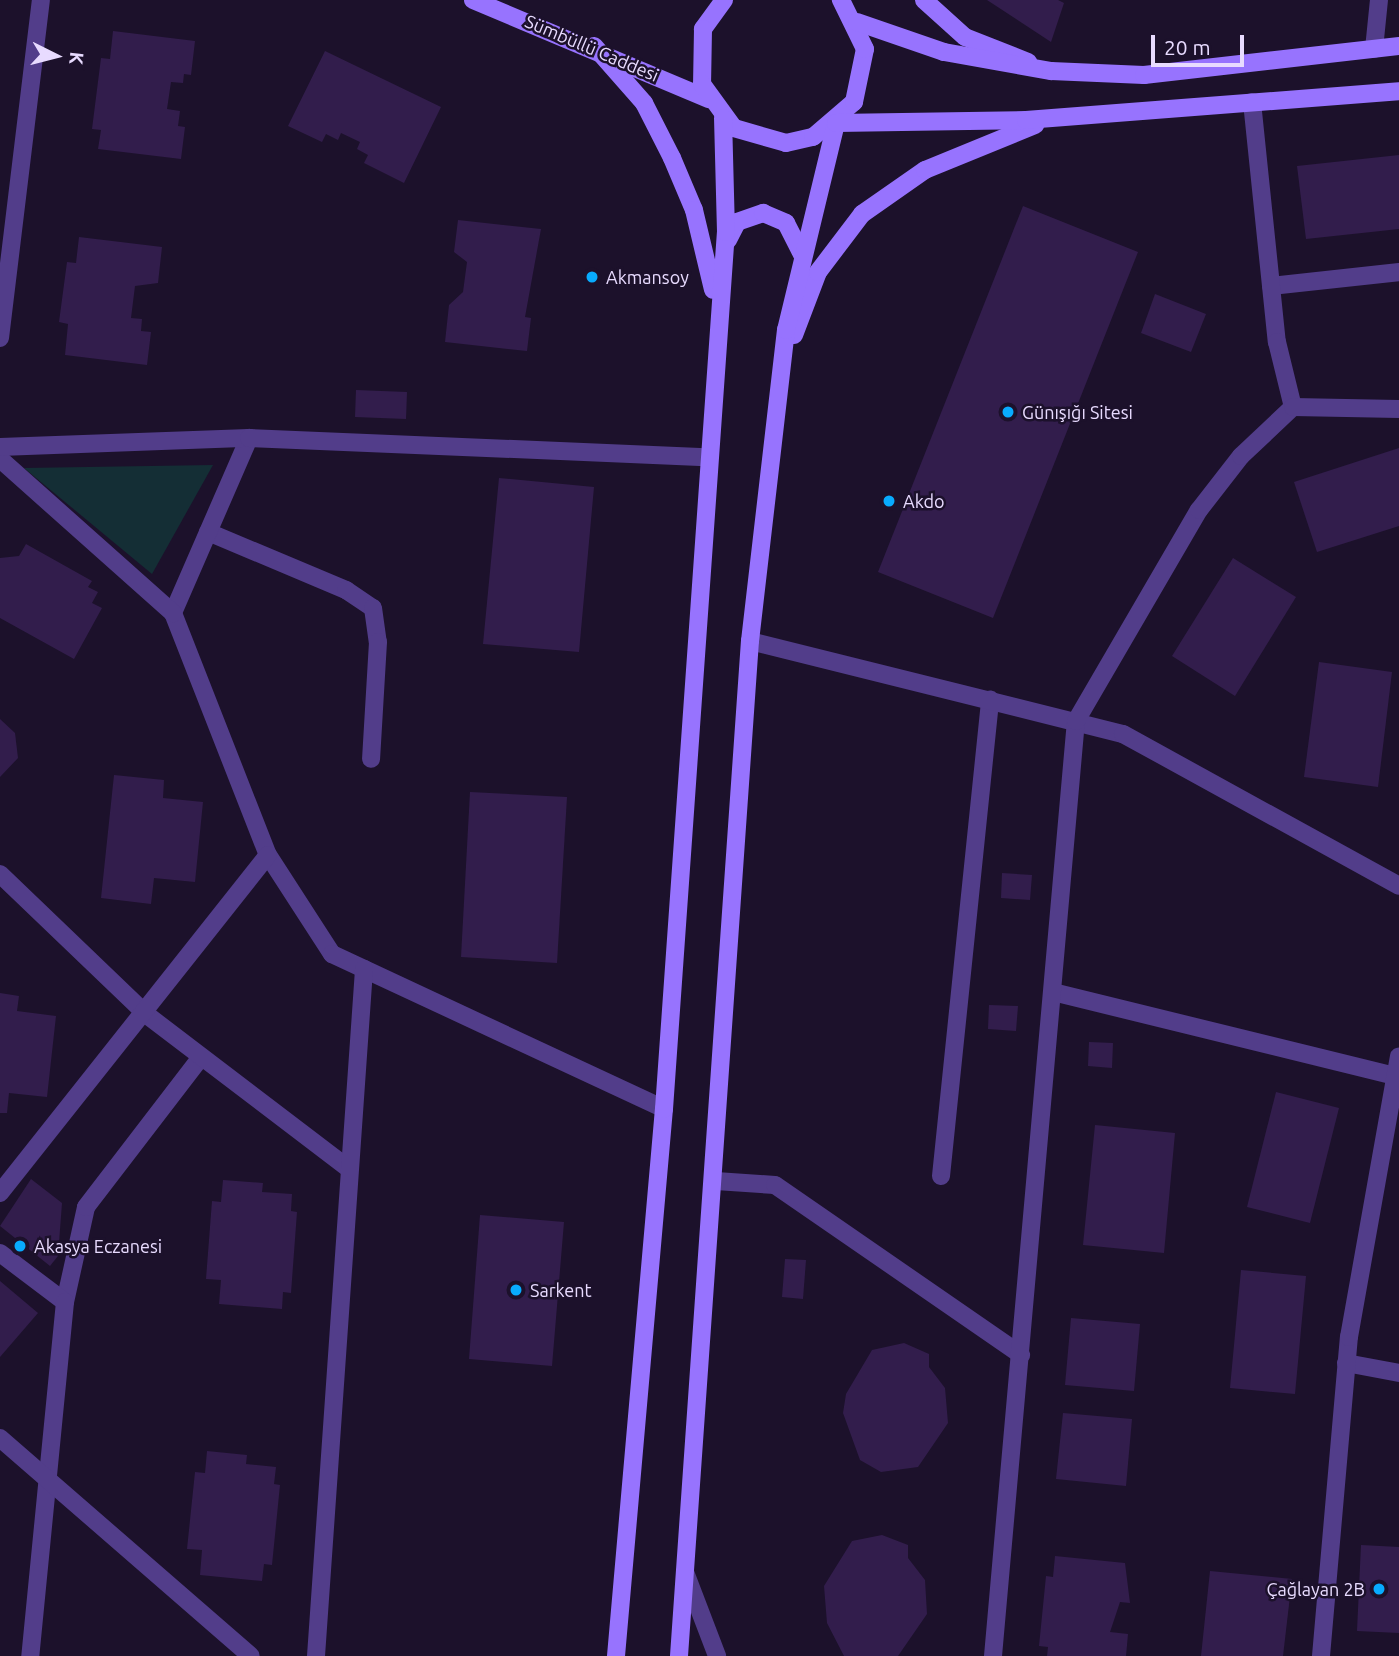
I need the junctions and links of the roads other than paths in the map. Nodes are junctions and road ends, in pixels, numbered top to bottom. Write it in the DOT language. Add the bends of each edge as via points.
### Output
graph roads {
  1 [pos="41,0"];
  2 [pos="473,0"];
  3 [pos="724,0"];
  4 [pos="924,0"];
  5 [pos="1379,0"];
  6 [pos="849,8"];
  7 [pos="594,46"];
  8 [pos="1399,46"];
  9 [pos="1374,49"];
  10 [pos="1051,71"];
  11 [pos="1399,91"];
  12 [pos="709,99"];
  13 [pos="1252,102"];
  14 [pos="1056,117"];
  15 [pos="723,118"];
  16 [pos="836,123"];
  17 [pos="724,250"];
  18 [pos="802,254"];
  19 [pos="1399,272"];
  20 [pos="1272,286"];
  21 [pos="717,312"];
  22 [pos="0,338"];
  23 [pos="782,367"];
  24 [pos="1293,407"];
  25 [pos="1399,408"];
  26 [pos="249,438"];
  27 [pos="0,447"];
  28 [pos="706,457"];
  29 [pos="0,459"];
  30 [pos="208,532"];
  31 [pos="173,613"];
  32 [pos="750,641"];
  33 [pos="990,700"];
  34 [pos="1076,721"];
  35 [pos="371,759"];
  36 [pos="268,855"];
  37 [pos="0,874"];
  38 [pos="1399,886"];
  39 [pos="365,969"];
  40 [pos="1053,992"];
  41 [pos="147,1015"];
  42 [pos="1399,1056"];
  43 [pos="201,1057"];
  44 [pos="1391,1075"];
  45 [pos="664,1109"];
  46 [pos="349,1169"];
  47 [pos="941,1176"];
  48 [pos="716,1181"];
  49 [pos="0,1193"];
  50 [pos="0,1253"];
  51 [pos="65,1302"];
  52 [pos="1021,1355"];
  53 [pos="1346,1363"];
  54 [pos="1399,1373"];
  55 [pos="0,1438"];
  56 [pos="51,1482"];
  57 [pos="685,1572"];
  58 [pos="30,1656"];
  59 [pos="251,1656"];
  60 [pos="316,1656"];
  61 [pos="616,1656"];
  62 [pos="679,1656"];
  63 [pos="717,1656"];
  64 [pos="993,1656"];
  65 [pos="1321,1656"];
  1 -- 22 [label="street"];
  2 -- 7 [label="main road, Sümbüllü Caddesi"];
  3 -- 12 [label="main road" via="704,29 698,57"];
  4 -- 10 [label="main road" via="965,37"];
  5 -- 9 [label="street"];
  6 -- 10 [label="main road" via="944,52"];
  6 -- 16 [label="main road" via="864,76"];
  7 -- 12 [label="main road, Sümbüllü Caddesi"];
  7 -- 21 [label="main road" via="644,103 672,158 705,250"];
  8 -- 9 [label="main road"];
  9 -- 10 [label="main road" via="1144,75"];
  11 -- 13 [label="main road"];
  12 -- 15 [label="main road"];
  13 -- 14 [label="main road"];
  13 -- 20 [label="street"];
  14 -- 16 [label="main road"];
  14 -- 23 [label="main road" via="925,170 862,214 818,272"];
  15 -- 16 [label="main road" via="758,140 786,143"];
  15 -- 17 [label="main road"];
  16 -- 18 [label="main road"];
  17 -- 18 [label="main road" via="737,222 763,214 786,223"];
  17 -- 21 [label="main road"];
  18 -- 23 [label="main road"];
  19 -- 20 [label="street"];
  20 -- 24 [label="street"];
  21 -- 28 [label="main road"];
  23 -- 32 [label="main road"];
  24 -- 25 [label="street"];
  24 -- 34 [label="street" via="1241,456 1199,510"];
  26 -- 27 [label="street"];
  26 -- 28 [label="street"];
  26 -- 30 [label="street"];
  28 -- 45 [label="main road"];
  29 -- 31 [label="street"];
  30 -- 31 [label="street"];
  30 -- 35 [label="street" via="346,590 373,608 378,642"];
  31 -- 36 [label="street"];
  32 -- 33 [label="street"];
  32 -- 48 [label="main road"];
  33 -- 34 [label="street"];
  33 -- 47 [label="street"];
  34 -- 38 [label="street" via="1123,734"];
  34 -- 40 [label="street"];
  36 -- 39 [label="street" via="332,954"];
  36 -- 41 [label="street"];
  37 -- 41 [label="street"];
  39 -- 45 [label="street"];
  39 -- 46 [label="street"];
  40 -- 44 [label="street"];
  40 -- 52 [label="street"];
  41 -- 43 [label="street"];
  41 -- 49 [label="street"];
  42 -- 44 [label="street"];
  43 -- 46 [label="street"];
  43 -- 51 [label="street" via="86,1207"];
  44 -- 53 [label="street"];
  45 -- 61 [label="main road"];
  46 -- 60 [label="street"];
  48 -- 52 [label="street" via="775,1185"];
  48 -- 57 [label="main road"];
  50 -- 51 [label="street"];
  51 -- 56 [label="street"];
  52 -- 64 [label="street"];
  53 -- 54 [label="street"];
  53 -- 65 [label="street"];
  55 -- 56 [label="street"];
  56 -- 58 [label="street"];
  56 -- 59 [label="street"];
  57 -- 62 [label="main road"];
  57 -- 63 [label="street"];
}
